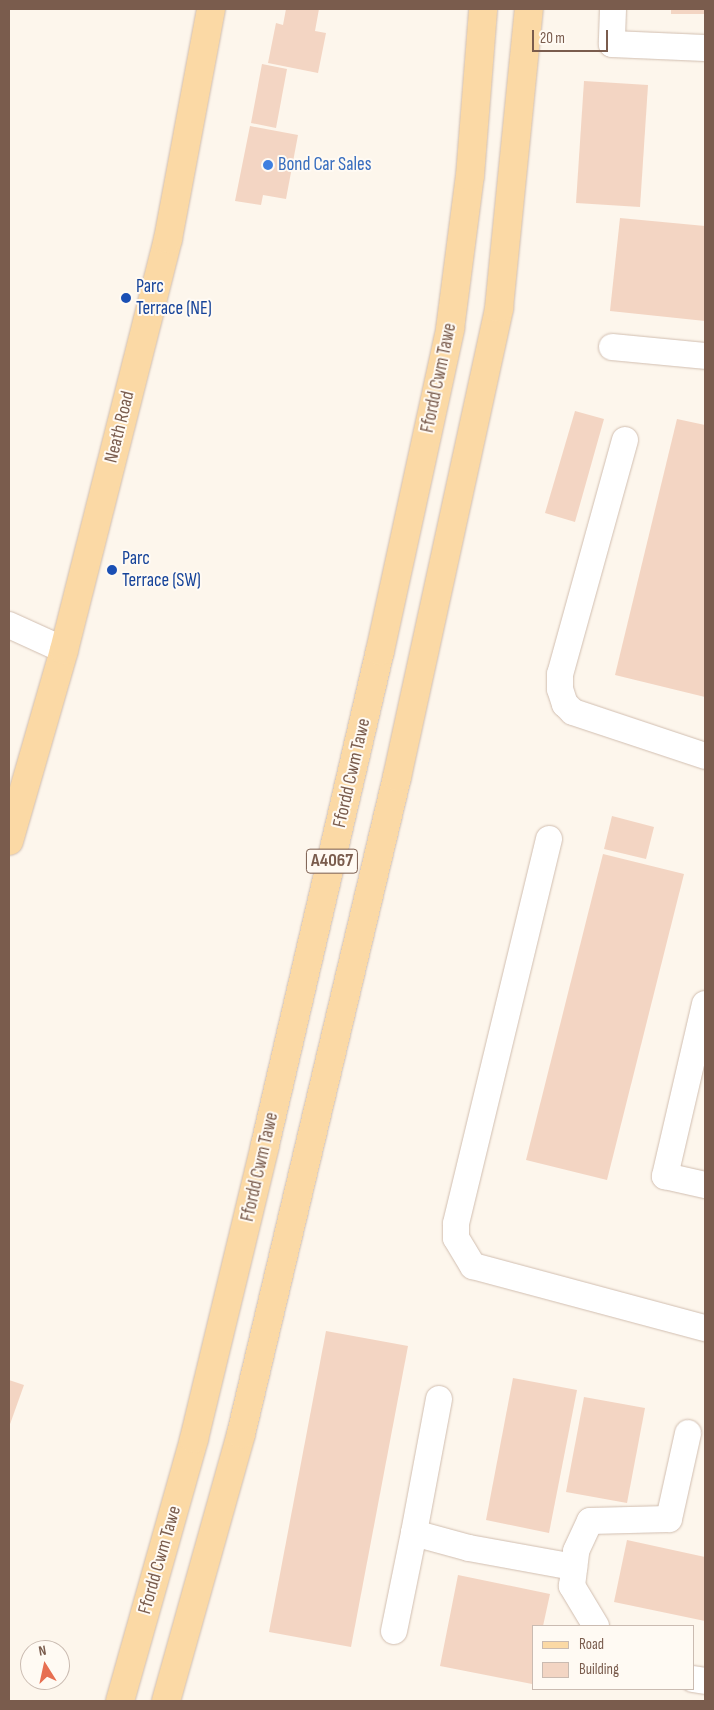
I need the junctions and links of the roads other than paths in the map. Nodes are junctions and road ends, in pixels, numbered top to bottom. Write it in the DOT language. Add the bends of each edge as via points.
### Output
graph roads {
  1 [pos="211,9"];
  2 [pos="483,9"];
  3 [pos="529,9"];
  4 [pos="613,9"];
  5 [pos="705,48"];
  6 [pos="612,347"];
  7 [pos="705,356"];
  8 [pos="625,440"];
  9 [pos="9,626"];
  10 [pos="64,650"];
  11 [pos="705,756"];
  12 [pos="549,839"];
  13 [pos="9,841"];
  14 [pos="705,1004"];
  15 [pos="705,1185"];
  16 [pos="705,1328"];
  17 [pos="439,1399"];
  18 [pos="688,1433"];
  19 [pos="414,1532"];
  20 [pos="574,1567"];
  21 [pos="595,1625"];
  22 [pos="394,1631"];
  23 [pos="120,1701"];
  24 [pos="166,1701"];
  1 -- 10 [label="main road, Neath Road" via="168,239"];
  2 -- 23 [label="main road, Ffordd Cwm Tawe / A4067" via="470,176 450,330 380,651 261,1164 194,1439"];
  3 -- 24 [label="main road, A4067" via="499,308 399,767 246,1415"];
  4 -- 5 [label="street" via="612,44"];
  6 -- 7 [label="street"];
  8 -- 11 [label="street" via="560,674 560,689 565,704 574,712"];
  9 -- 10 [label="street"];
  10 -- 13 [label="main road, Neath Road"];
  12 -- 16 [label="street" via="456,1224 456,1238 473,1266"];
  14 -- 15 [label="street" via="665,1176"];
  17 -- 19 [label="street"];
  18 -- 20 [label="street" via="668,1519 590,1521 576,1551"];
  19 -- 20 [label="street" via="468,1548"];
  19 -- 22 [label="street"];
  20 -- 21 [label="street" via="572,1586"];
}
